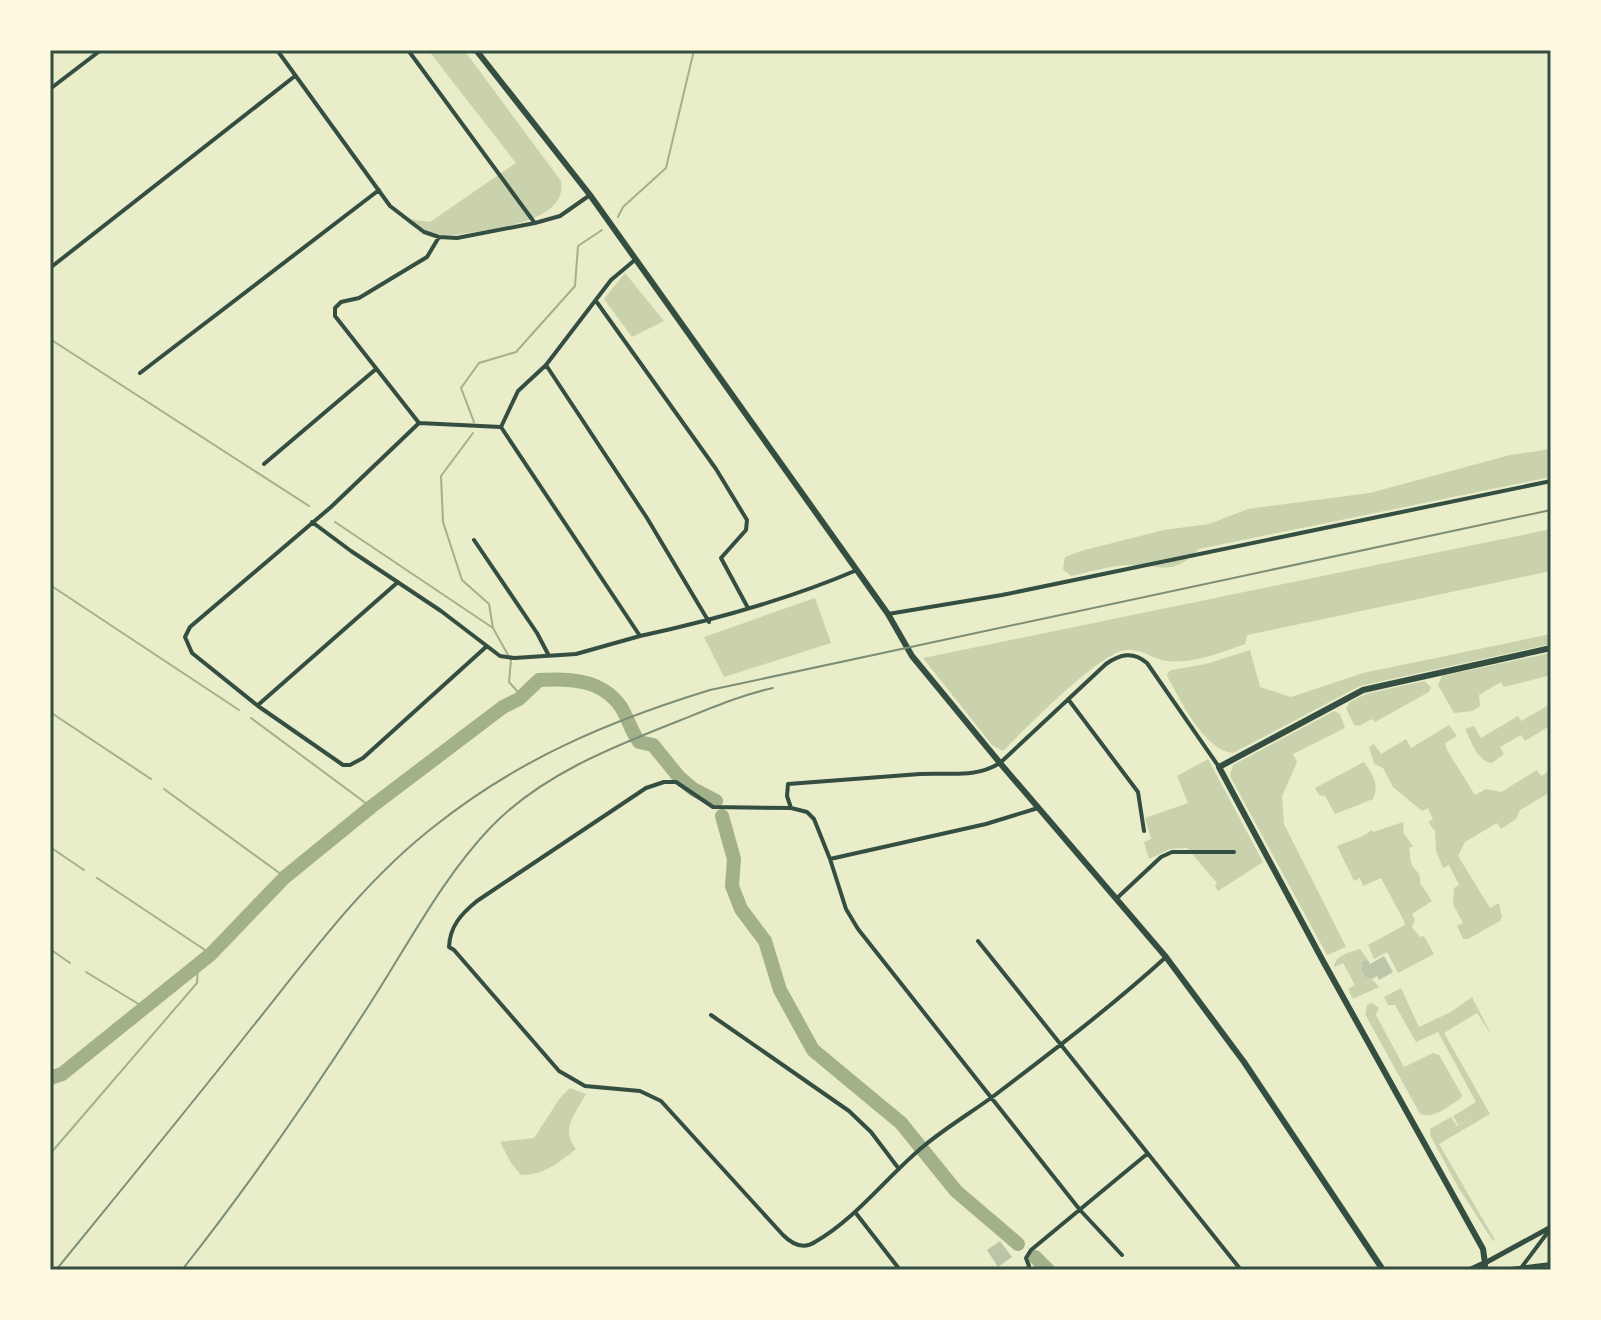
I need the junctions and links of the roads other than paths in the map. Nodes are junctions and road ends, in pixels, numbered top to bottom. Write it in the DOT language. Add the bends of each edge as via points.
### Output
graph roads {
  1 [pos="101,50"];
  2 [pos="277,50"];
  3 [pos="408,50"];
  4 [pos="476,50"];
  5 [pos="295,76"];
  6 [pos="50,89"];
  7 [pos="379,190"];
  8 [pos="590,195"];
  9 [pos="535,223"];
  10 [pos="439,237"];
  11 [pos="636,259"];
  12 [pos="50,268"];
  13 [pos="596,301"];
  14 [pos="546,365"];
  15 [pos="376,369"];
  16 [pos="140,373"];
  17 [pos="419,423"];
  18 [pos="501,427"];
  19 [pos="264,464"];
  20 [pos="1551,481"];
  21 [pos="312,522"];
  22 [pos="474,540"];
  23 [pos="857,570"];
  24 [pos="398,582"];
  25 [pos="748,608"];
  26 [pos="888,614"];
  27 [pos="709,622"];
  28 [pos="640,636"];
  29 [pos="487,646"];
  30 [pos="1551,648"];
  31 [pos="548,654"];
  32 [pos="1068,699"];
  33 [pos="258,706"];
  34 [pos="1000,763"];
  35 [pos="1219,767"];
  36 [pos="791,808"];
  37 [pos="1038,808"];
  38 [pos="1144,831"];
  39 [pos="1234,852"];
  40 [pos="830,859"];
  41 [pos="1116,899"];
  42 [pos="978,941"];
  43 [pos="1166,957"];
  44 [pos="711,1015"];
  45 [pos="1060,1045"];
  46 [pos="992,1097"];
  47 [pos="1147,1154"];
  48 [pos="899,1169"];
  49 [pos="1080,1210"];
  50 [pos="854,1211"];
  51 [pos="1551,1228"];
  52 [pos="1122,1255"];
  53 [pos="1551,1264"];
  54 [pos="1486,1266"];
  55 [pos="1521,1268"];
  56 [pos="900,1270"];
  57 [pos="1027,1270"];
  58 [pos="1241,1270"];
  59 [pos="1383,1270"];
  60 [pos="1470,1270"];
  61 [pos="1503,1270"];
  1 -- 6 [label="street"];
  2 -- 5 [label="street"];
  3 -- 9 [label="street"];
  4 -- 8 [label="main road"];
  5 -- 7 [label="street"];
  5 -- 12 [label="street"];
  7 -- 10 [label="street" via="408,222"];
  7 -- 16 [label="street"];
  8 -- 9 [label="street" via="560,216"];
  8 -- 11 [label="main road"];
  9 -- 10 [label="street"];
  10 -- 15 [label="street" via="427,257 335,308 337,319"];
  11 -- 13 [label="street"];
  11 -- 23 [label="main road"];
  13 -- 14 [label="street"];
  13 -- 25 [label="street" via="747,520 746,530 721,558"];
  14 -- 18 [label="street" via="518,391"];
  14 -- 27 [label="street"];
  15 -- 17 [label="street"];
  15 -- 19 [label="street"];
  17 -- 18 [label="street"];
  17 -- 21 [label="street"];
  18 -- 28 [label="street"];
  20 -- 26 [label="street"];
  21 -- 24 [label="street"];
  21 -- 33 [label="street" via="190,627 185,637 192,653"];
  22 -- 31 [label="street"];
  23 -- 25 [label="street" via="807,592"];
  23 -- 26 [label="main road"];
  24 -- 29 [label="street"];
  24 -- 33 [label="street"];
  25 -- 27 [label="street"];
  26 -- 34 [label="main road" via="912,656"];
  27 -- 28 [label="street"];
  28 -- 31 [label="street" via="576,654"];
  29 -- 31 [label="street" via="514,658"];
  29 -- 33 [label="street" via="350,765"];
  30 -- 35 [label="main road" via="1363,690"];
  32 -- 34 [label="street"];
  32 -- 35 [label="street" via="1113,659 1138,656"];
  32 -- 38 [label="street" via="1138,792"];
  34 -- 36 [label="street" via="974,774 788,784"];
  34 -- 37 [label="main road"];
  35 -- 54 [label="main road" via="1483,1247"];
  36 -- 40 [label="street" via="814,819"];
  36 -- 50 [label="street" via="713,807 676,782 638,792 477,901 458,919 449,947 559,1071 589,1087 635,1090 661,1101 792,1243 816,1242"];
  37 -- 40 [label="street"];
  37 -- 41 [label="main road"];
  39 -- 41 [label="street" via="1172,852"];
  40 -- 46 [label="street" via="852,920"];
  41 -- 43 [label="main road"];
  42 -- 45 [label="street"];
  43 -- 45 [label="street"];
  43 -- 59 [label="main road" via="1244,1062"];
  44 -- 48 [label="street" via="849,1111"];
  45 -- 46 [label="street"];
  45 -- 47 [label="street"];
  46 -- 48 [label="street"];
  46 -- 49 [label="street"];
  47 -- 49 [label="street"];
  47 -- 58 [label="street"];
  48 -- 50 [label="street"];
  49 -- 52 [label="street"];
  49 -- 57 [label="street" via="1031,1250"];
  50 -- 56 [label="street"];
  51 -- 54 [label="street"];
  51 -- 55 [label="street"];
  53 -- 55 [label="street"];
  54 -- 60 [label="main road"];
  55 -- 61 [label="street"];
}
